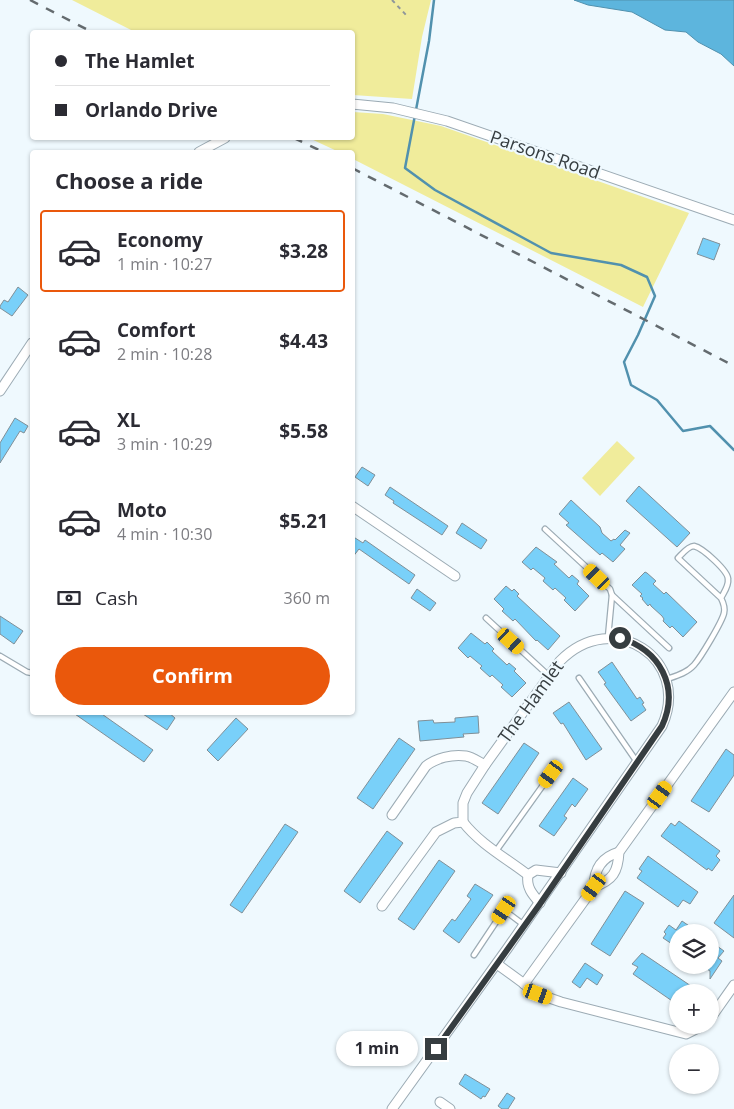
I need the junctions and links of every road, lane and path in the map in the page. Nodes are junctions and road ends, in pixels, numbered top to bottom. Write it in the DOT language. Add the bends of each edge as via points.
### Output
graph roads {
  1 [pos="392,0"];
  2 [pos="408,17"];
  3 [pos="355,104"];
  4 [pos="221,140"];
  5 [pos="203,150"];
  6 [pos="734,220"];
  7 [pos="30,346"];
  8 [pos="0,391"];
  9 [pos="355,508"];
  10 [pos="545,529"];
  11 [pos="455,576"];
  12 [pos="612,594"];
  13 [pos="721,598"];
  14 [pos="486,618"];
  15 [pos="608,637"];
  16 [pos="669,648"];
  17 [pos="0,656"];
  18 [pos="30,673"];
  19 [pos="549,676"];
  20 [pos="579,678"];
  21 [pos="666,679"];
  22 [pos="734,692"];
  23 [pos="637,762"];
  24 [pos="485,765"];
  25 [pos="551,774"];
  26 [pos="392,814"];
  27 [pos="463,822"];
  28 [pos="496,851"];
  29 [pos="619,852"];
  30 [pos="561,873"];
  31 [pos="528,874"];
  32 [pos="594,887"];
  33 [pos="540,904"];
  34 [pos="382,906"];
  35 [pos="524,925"];
  36 [pos="474,955"];
  37 [pos="497,964"];
  38 [pos="524,984"];
  39 [pos="734,984"];
  40 [pos="719,1006"];
  41 [pos="669,1030"];
  42 [pos="440,1102"];
  43 [pos="392,1109"];
  44 [pos="450,1109"];
  1 -- 2 [label="path"];
  3 -- 6 [label="street, Parsons Road" via="422,114 463,126"];
  4 -- 5 [label="street"];
  7 -- 8 [label="street"];
  9 -- 11 [label="street"];
  10 -- 12 [label="lane"];
  12 -- 15 [label="lane"];
  12 -- 16 [label="lane"];
  13 -- 13 [label="lane" via="728,580 726,571 702,550 695,546 689,548 678,558"];
  13 -- 21 [label="lane" via="724,613 694,665 684,673"];
  14 -- 19 [label="lane"];
  15 -- 19 [label="street, The Hamlet" via="593,639 576,647"];
  15 -- 21 [label="street, The Hamlet" via="620,638 648,652"];
  17 -- 18 [label="lane"];
  19 -- 24 [label="street, The Hamlet"];
  20 -- 23 [label="lane"];
  21 -- 23 [label="street, The Hamlet" via="669,697 666,718"];
  22 -- 29 [label="street"];
  23 -- 30 [label="street, The Hamlet"];
  24 -- 26 [label="street" via="466,756 431,762"];
  24 -- 27 [label="street, The Hamlet" via="467,793"];
  25 -- 28 [label="lane"];
  27 -- 28 [label="street"];
  27 -- 34 [label="street" via="436,832"];
  28 -- 31 [label="street"];
  29 -- 32 [label="street" via="608,855 601,864 594,875"];
  29 -- 32 [label="street" via="619,866 614,874 605,883"];
  30 -- 31 [label="street" via="536,870"];
  30 -- 33 [label="street, The Hamlet"];
  31 -- 33 [label="street" via="527,883"];
  32 -- 38 [label="street"];
  33 -- 35 [label="street, The Hamlet"];
  35 -- 36 [label="lane" via="504,910"];
  35 -- 37 [label="street, The Hamlet"];
  37 -- 38 [label="street"];
  37 -- 43 [label="street, The Hamlet"];
  38 -- 41 [label="street" via="538,994 561,1002"];
  39 -- 40 [label="street"];
  42 -- 44 [label="street"];
}
